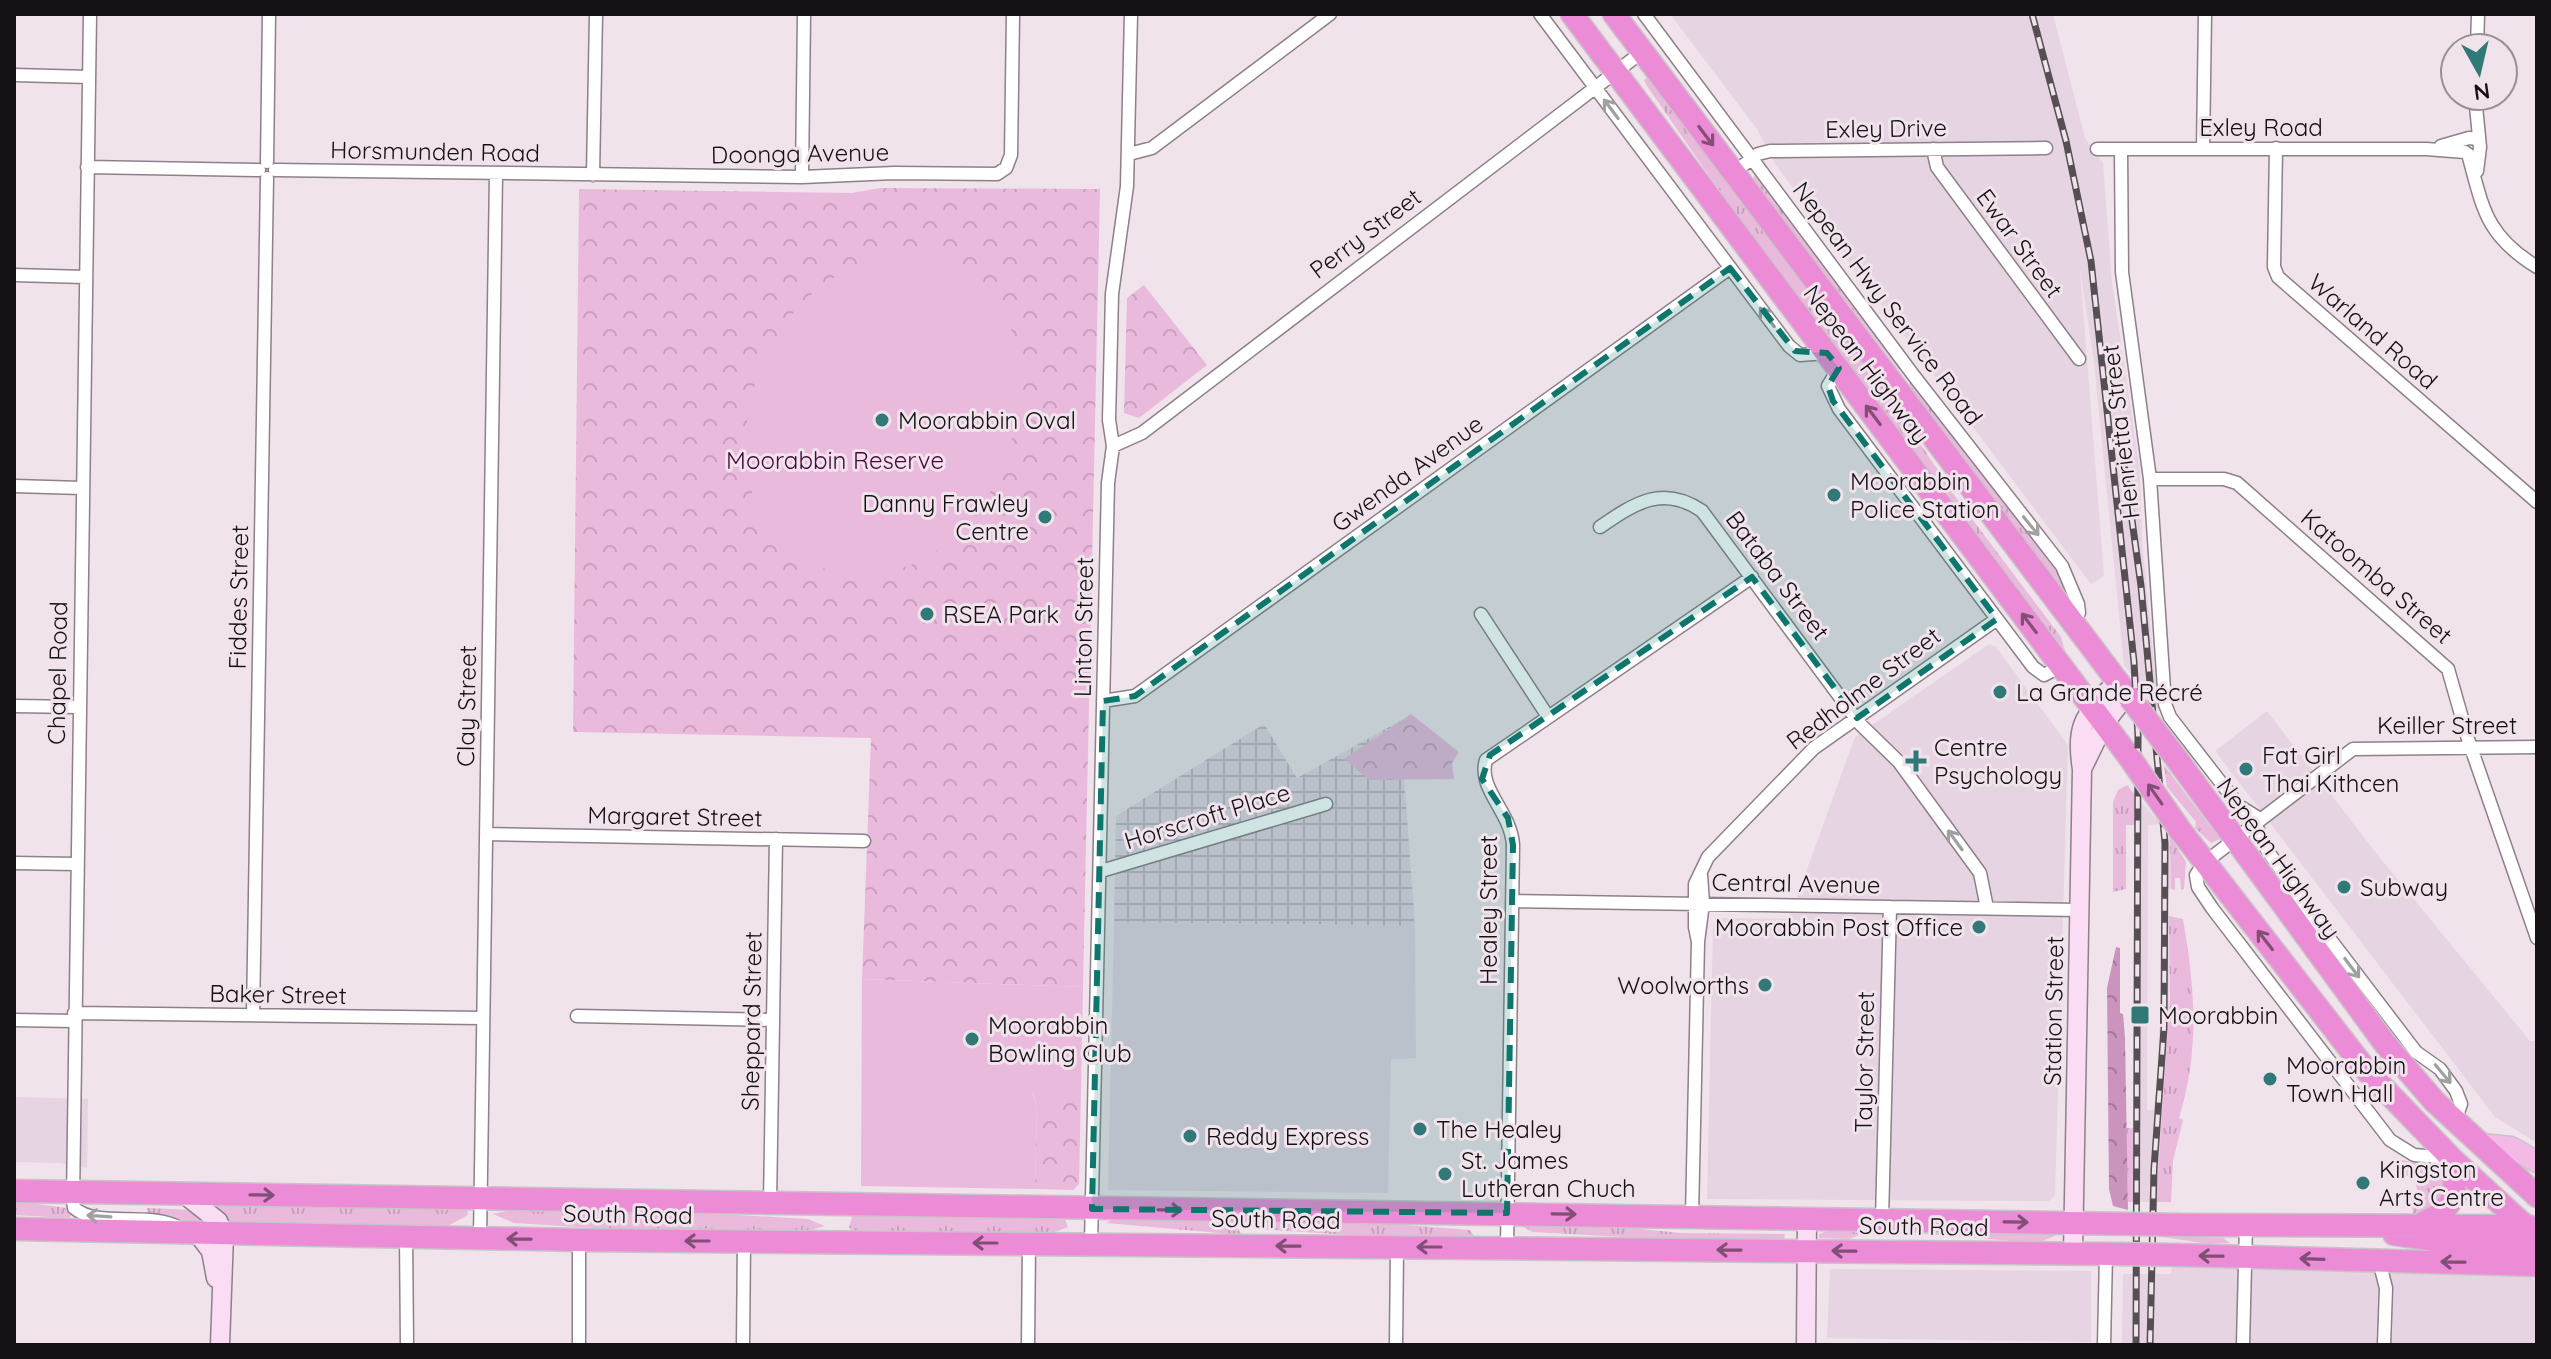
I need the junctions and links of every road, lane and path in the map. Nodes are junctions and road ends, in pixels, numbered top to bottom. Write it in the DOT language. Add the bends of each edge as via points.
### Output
graph roads {
  1 [pos="90,14"];
  2 [pos="269,14"];
  3 [pos="596,14"];
  4 [pos="804,14"];
  5 [pos="1013,14"];
  6 [pos="1131,14"];
  7 [pos="1330,14"];
  8 [pos="1540,14"];
  9 [pos="1572,14"];
  10 [pos="1614,14"];
  11 [pos="1644,14"];
  12 [pos="2205,14"];
  13 [pos="1642,52"];
  14 [pos="1615,72"];
  15 [pos="14,75"];
  16 [pos="89,77"];
  17 [pos="1595,87"];
  18 [pos="2474,112"];
  19 [pos="2470,146"];
  20 [pos="2046,148"];
  21 [pos="2276,148"];
  22 [pos="1933,149"];
  23 [pos="2097,149"];
  24 [pos="2121,149"];
  25 [pos="2203,149"];
  26 [pos="1129,154"];
  27 [pos="1751,158"];
  28 [pos="87,167"];
  29 [pos="267,170"];
  30 [pos="1733,173"];
  31 [pos="496,174"];
  32 [pos="593,175"];
  33 [pos="802,177"];
  34 [pos="2536,265"];
  35 [pos="1730,268"];
  36 [pos="14,275"];
  37 [pos="85,277"];
  38 [pos="2079,359"];
  39 [pos="1833,361"];
  40 [pos="1914,376"];
  41 [pos="1886,377"];
  42 [pos="1113,446"];
  43 [pos="2150,479"];
  44 [pos="14,486"];
  45 [pos="82,488"];
  46 [pos="2537,502"];
  47 [pos="1600,527"];
  48 [pos="1752,577"];
  49 [pos="1481,614"];
  50 [pos="1997,619"];
  51 [pos="2072,623"];
  52 [pos="2088,644"];
  53 [pos="2061,666"];
  54 [pos="2125,691"];
  55 [pos="1103,701"];
  56 [pos="14,706"];
  57 [pos="79,707"];
  58 [pos="2166,710"];
  59 [pos="1547,715"];
  60 [pos="2098,716"];
  61 [pos="1857,718"];
  62 [pos="2470,746"];
  63 [pos="2537,747"];
  64 [pos="1326,804"];
  65 [pos="2258,821"];
  66 [pos="486,834"];
  67 [pos="776,839"];
  68 [pos="2233,840"];
  69 [pos="864,841"];
  70 [pos="14,863"];
  71 [pos="2204,863"];
  72 [pos="77,864"];
  73 [pos="1101,871"];
  74 [pos="2269,871"];
  75 [pos="1512,901"];
  76 [pos="1699,903"];
  77 [pos="1890,907"];
  78 [pos="1987,908"];
  79 [pos="2079,910"];
  80 [pos="2537,938"];
  81 [pos="2281,1000"];
  82 [pos="2312,1000"];
  83 [pos="253,1015"];
  84 [pos="577,1016"];
  85 [pos="74,1017"];
  86 [pos="482,1018"];
  87 [pos="14,1020"];
  88 [pos="773,1020"];
  89 [pos="2482,1144"];
  90 [pos="2452,1159"];
  91 [pos="2537,1162"];
  92 [pos="14,1191"];
  93 [pos="72,1192"];
  94 [pos="184,1194"];
  95 [pos="2537,1196"];
  96 [pos="480,1199"];
  97 [pos="770,1203"];
  98 [pos="837,1204"];
  99 [pos="1092,1209"];
  100 [pos="1238,1211"];
  101 [pos="1507,1213"];
  102 [pos="1692,1216"];
  103 [pos="1807,1218"];
  104 [pos="1882,1219"];
  105 [pos="2074,1223"];
  106 [pos="2421,1224"];
  107 [pos="2246,1225"];
  108 [pos="2354,1225"];
  109 [pos="14,1229"];
  110 [pos="195,1234"];
  111 [pos="224,1235"];
  112 [pos="406,1237"];
  113 [pos="480,1239"];
  114 [pos="579,1240"];
  115 [pos="744,1241"];
  116 [pos="837,1242"];
  117 [pos="1029,1243"];
  118 [pos="1091,1243"];
  119 [pos="1251,1245"];
  120 [pos="1397,1247"];
  121 [pos="1507,1247"];
  122 [pos="2534,1247"];
  123 [pos="1807,1251"];
  124 [pos="2073,1253"];
  125 [pos="2245,1257"];
  126 [pos="2110,1261"];
  127 [pos="2379,1261"];
  128 [pos="221,1305"];
  129 [pos="220,1345"];
  130 [pos="407,1345"];
  131 [pos="579,1345"];
  132 [pos="743,1345"];
  133 [pos="1028,1345"];
  134 [pos="1396,1345"];
  135 [pos="1806,1345"];
  136 [pos="2104,1345"];
  137 [pos="2243,1345"];
  138 [pos="2384,1345"];
  1 -- 16 [label="street, Chapel Road"];
  2 -- 29 [label="street, Fiddes Street"];
  3 -- 32 [label="street"];
  4 -- 33 [label="street"];
  5 -- 33 [label="street, Doonga Avenue" via="1011,155 1006,168 991,175"];
  6 -- 26 [label="street, Linton Street"];
  7 -- 26 [label="street" via="1152,148"];
  8 -- 17 [label="street"];
  9 -- 14 [label="highway, Nepean Highway"];
  10 -- 13 [label="highway, Nepean Highway"];
  11 -- 27 [label="street, Nepean Hwy Service Road"];
  12 -- 25 [label="street"];
  13 -- 14 [label="street, Perry Street"];
  13 -- 30 [label="highway, Nepean Highway, one-way"];
  14 -- 17 [label="street, Perry Street"];
  14 -- 39 [label="highway, Nepean Highway"];
  15 -- 16 [label="street"];
  16 -- 28 [label="street, Chapel Road"];
  35 -- 17 [label="street, one-way"];
  17 -- 42 [label="street, Perry Street" via="1142,433"];
  18 -- 19 [label="street"];
  19 -- 21 [label="street, Exley Road"];
  19 -- 34 [label="street" via="2484,213 2498,237"];
  20 -- 22 [label="street, Exley Drive"];
  21 -- 25 [label="street, Exley Road"];
  21 -- 46 [label="street, Warland Road" via="2278,277"];
  22 -- 27 [label="street, Exley Drive" via="1770,151"];
  22 -- 38 [label="street, Ewar Street" via="1937,167"];
  23 -- 24 [label="street, Exley Road"];
  24 -- 25 [label="street, Exley Road"];
  24 -- 43 [label="street, Henrietta Street" via="2122,272"];
  26 -- 42 [label="street, Linton Street" via="1112,294"];
  27 -- 30 [label="street, Exley Drive"];
  27 -- 40 [label="street, Nepean Hwy Service Road"];
  28 -- 29 [label="street, Horsmunden Road"];
  28 -- 37 [label="street, Chapel Road"];
  29 -- 31 [label="street, Horsmunden Road"];
  29 -- 83 [label="street, Fiddes Street"];
  30 -- 41 [label="highway, Nepean Highway"];
  31 -- 32 [label="street, Horsmunden Road"];
  31 -- 66 [label="street, Clay Street"];
  32 -- 33 [label="street, Doonga Avenue"];
  39 -- 35 [label="street, one-way" via="1795,351"];
  35 -- 55 [label="street, Gwenda Avenue" via="1135,696"];
  36 -- 37 [label="street"];
  37 -- 45 [label="street, Chapel Road"];
  39 -- 50 [label="street" via="1828,386 1833,401"];
  53 -- 39 [label="highway, Nepean Highway, one-way"];
  40 -- 41 [label="street, Nepean Highway"];
  40 -- 51 [label="street, Nepean Hwy Service Road, one-way" via="2062,566 2078,604"];
  41 -- 51 [label="highway, Nepean Highway"];
  42 -- 55 [label="street, Linton Street"];
  43 -- 58 [label="street, Henrietta Street"];
  43 -- 62 [label="street, Katoomba Street" via="2224,479 2245,489 2444,664"];
  44 -- 45 [label="street"];
  45 -- 57 [label="street, Chapel Road"];
  47 -- 48 [label="street, Bataba Street" via="1644,500 1682,500 1710,519"];
  48 -- 59 [label="street, Healey Street"];
  48 -- 61 [label="street, Bataba Street"];
  49 -- 59 [label="street"];
  50 -- 53 [label="street" via="2040,673"];
  50 -- 61 [label="street, Redholme Street"];
  51 -- 52 [label="highway, Nepean Highway"];
  52 -- 53 [label="highway"];
  52 -- 54 [label="highway, Nepean Highway"];
  53 -- 60 [label="highway, Nepean Highway"];
  54 -- 60 [label="main road, Station Street"];
  54 -- 68 [label="highway, Nepean Highway, bridge"];
  55 -- 73 [label="street, Linton Street"];
  56 -- 57 [label="street"];
  57 -- 72 [label="street, Chapel Road"];
  58 -- 65 [label="street, Nepean Highway" via="2239,806"];
  59 -- 75 [label="street, Healey Street" via="1490,755 1484,768 1484,781 1511,826"];
  71 -- 60 [label="highway, Nepean Highway, one-way, bridge"];
  60 -- 79 [label="main road, Station Street" via="2080,725"];
  61 -- 76 [label="street, Redholme Street" via="1804,757 1708,857 1700,872"];
  78 -- 61 [label="street, Bataba Street, one-way" via="1980,873 1899,762"];
  62 -- 63 [label="street, Keiller Street"];
  62 -- 65 [label="street, Keiller Street" via="2353,749"];
  62 -- 80 [label="street, Katoomba Street"];
  64 -- 73 [label="street, Horscroft Place"];
  65 -- 68 [label="street, Keiller Street"];
  65 -- 74 [label="street"];
  66 -- 67 [label="street, Margaret Street"];
  66 -- 86 [label="street, Clay Street"];
  67 -- 69 [label="street, Margaret Street"];
  67 -- 88 [label="street, Sheppard Street"];
  68 -- 71 [label="street, Keiller Street"];
  68 -- 74 [label="highway, Nepean Highway"];
  70 -- 72 [label="street"];
  71 -- 81 [label="street" via="2196,875 2198,887"];
  82 -- 71 [label="highway, Nepean Highway, one-way"];
  72 -- 85 [label="street, Chapel Road"];
  73 -- 99 [label="street, Linton Street"];
  74 -- 89 [label="highway, Nepean Highway, one-way" via="2386,1045"];
  75 -- 76 [label="street, Central Avenue"];
  75 -- 101 [label="street, Healey Street"];
  76 -- 77 [label="street, Central Avenue"];
  76 -- 102 [label="street, Redholme Street"];
  77 -- 78 [label="street, Central Avenue"];
  77 -- 104 [label="street, Taylor Street"];
  78 -- 79 [label="street, Central Avenue"];
  79 -- 105 [label="main road, Station Street"];
  81 -- 82 [label="street"];
  81 -- 90 [label="street" via="2390,1140 2414,1155"];
  82 -- 90 [label="highway, Nepean Highway" via="2366,1070"];
  83 -- 85 [label="street, Baker Street"];
  83 -- 86 [label="street, Baker Street"];
  84 -- 88 [label="street"];
  85 -- 87 [label="street, Baker Street"];
  85 -- 93 [label="street, Chapel Road"];
  86 -- 96 [label="street, Clay Street"];
  88 -- 97 [label="street, Sheppard Street"];
  89 -- 91 [label="main road" via="2511,1147"];
  89 -- 95 [label="highway, Nepean Highway"];
  90 -- 106 [label="highway" via="2454,1198 2442,1213"];
  90 -- 122 [label="highway, Nepean Highway"];
  92 -- 93 [label="highway, South Road"];
  93 -- 94 [label="highway, South Road"];
  110 -- 93 [label="street, one-way" via="160,1219 86,1216 74,1208"];
  94 -- 96 [label="highway, South Road, one-way"];
  94 -- 111 [label="main road" via="218,1221"];
  96 -- 97 [label="highway, South Road"];
  96 -- 113 [label="street, Clay Street"];
  97 -- 98 [label="highway, South Road"];
  98 -- 99 [label="highway, South Road"];
  98 -- 116 [label="highway"];
  99 -- 100 [label="highway, South Road, one-way"];
  99 -- 118 [label="street, Linton Street"];
  100 -- 101 [label="highway, South Road"];
  100 -- 119 [label="highway"];
  101 -- 102 [label="highway, South Road, one-way"];
  101 -- 121 [label="street, Healey Street"];
  102 -- 103 [label="highway, South Road"];
  103 -- 104 [label="highway, South Road"];
  103 -- 123 [label="main road"];
  104 -- 105 [label="highway, South Road, one-way"];
  105 -- 107 [label="highway, South Road, bridge"];
  105 -- 124 [label="main road, Station Street"];
  106 -- 108 [label="highway, South Road"];
  106 -- 122 [label="highway, South Road"];
  107 -- 108 [label="highway, South Road"];
  107 -- 125 [label="street"];
  108 -- 122 [label="highway" via="2431,1240"];
  109 -- 110 [label="highway, South Road"];
  110 -- 111 [label="highway, South Road"];
  110 -- 128 [label="main road" via="213,1257"];
  111 -- 112 [label="highway, South Road"];
  111 -- 128 [label="main road"];
  112 -- 113 [label="highway, South Road"];
  112 -- 130 [label="street"];
  114 -- 113 [label="highway, South Road, one-way"];
  115 -- 114 [label="highway, South Road, one-way"];
  114 -- 131 [label="street"];
  115 -- 116 [label="highway, South Road"];
  115 -- 132 [label="street"];
  117 -- 116 [label="highway, South Road, one-way"];
  117 -- 118 [label="highway, South Road"];
  117 -- 133 [label="street"];
  118 -- 119 [label="highway, South Road"];
  120 -- 119 [label="highway, South Road, one-way"];
  121 -- 120 [label="highway, South Road, one-way"];
  120 -- 134 [label="street"];
  123 -- 121 [label="highway, South Road, one-way"];
  122 -- 127 [label="highway, South Road, one-way"];
  124 -- 123 [label="highway, South Road, one-way"];
  123 -- 135 [label="main road"];
  124 -- 126 [label="highway, South Road"];
  125 -- 126 [label="highway, South Road, one-way, bridge"];
  127 -- 125 [label="highway, South Road, one-way"];
  125 -- 137 [label="street"];
  126 -- 136 [label="street"];
  127 -- 138 [label="street" via="2386,1288"];
  128 -- 129 [label="main road"];
}
